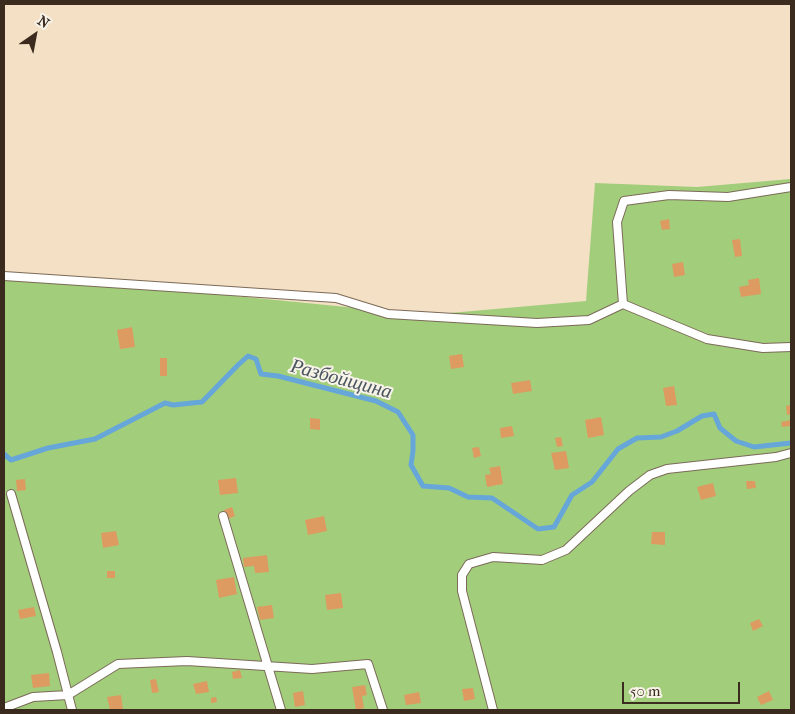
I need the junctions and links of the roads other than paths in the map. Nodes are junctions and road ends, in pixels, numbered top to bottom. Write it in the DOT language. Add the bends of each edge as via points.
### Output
graph roads {
  1 [pos="791,186"];
  2 [pos="4,276"];
  3 [pos="623,304"];
  4 [pos="791,347"];
  5 [pos="791,453"];
  6 [pos="11,494"];
  7 [pos="222,516"];
  8 [pos="267,666"];
  9 [pos="68,695"];
  10 [pos="4,708"];
  11 [pos="72,710"];
  12 [pos="281,710"];
  13 [pos="383,710"];
  14 [pos="493,710"];
  1 -- 3 [label="lane" via="728,196 668,195 624,201 617,222"];
  2 -- 3 [label="lane" via="336,298 388,314 537,323 589,320"];
  3 -- 4 [label="lane" via="707,339 763,348"];
  5 -- 14 [label="lane" via="667,469 650,475 629,490 566,550 542,560 493,557 469,564 462,575 462,590"];
  6 -- 9 [label="lane"];
  7 -- 8 [label="lane"];
  8 -- 9 [label="lane" via="187,661 118,664"];
  8 -- 12 [label="lane"];
  8 -- 13 [label="lane" via="312,669 368,664"];
  9 -- 10 [label="lane" via="33,697"];
  9 -- 11 [label="lane"];
}
